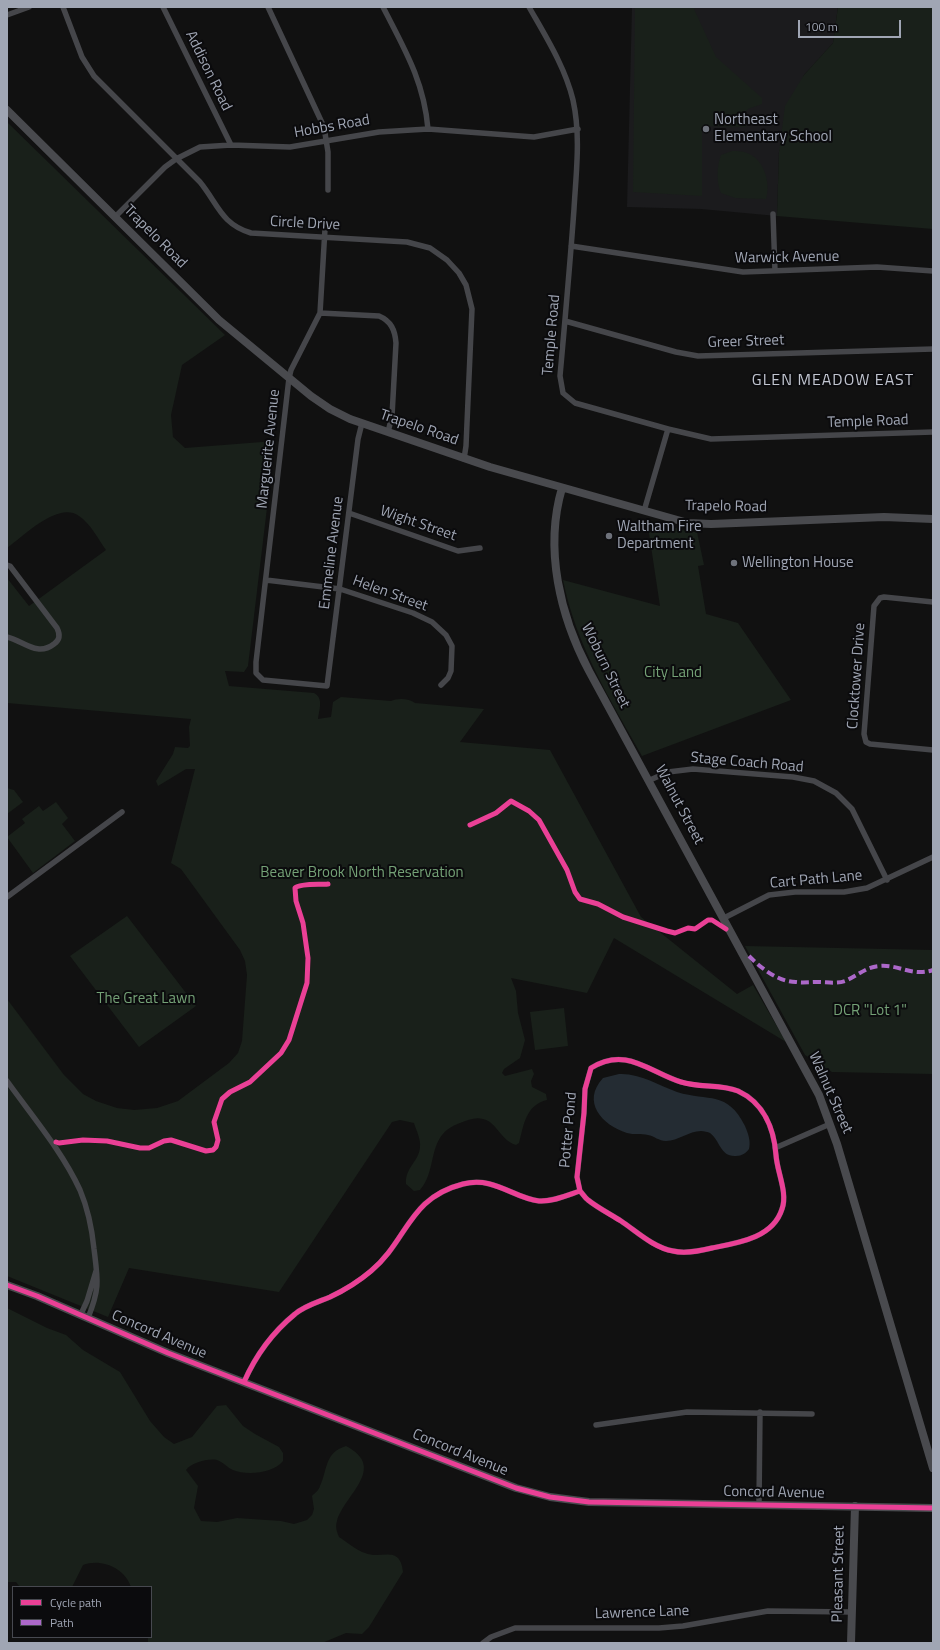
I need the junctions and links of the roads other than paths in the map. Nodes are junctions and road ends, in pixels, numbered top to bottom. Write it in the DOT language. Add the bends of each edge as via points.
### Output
graph roads {
  1 [pos="29,7"];
  2 [pos="63,7"];
  3 [pos="164,7"];
  4 [pos="268,7"];
  5 [pos="383,7"];
  6 [pos="529,7"];
  7 [pos="7,15"];
  8 [pos="7,110"];
  9 [pos="428,129"];
  10 [pos="578,129"];
  11 [pos="327,139"];
  12 [pos="231,145"];
  13 [pos="176,159"];
  14 [pos="328,190"];
  15 [pos="772,214"];
  16 [pos="115,217"];
  17 [pos="326,228"];
  18 [pos="326,237"];
  19 [pos="571,246"];
  20 [pos="775,271"];
  21 [pos="933,271"];
  22 [pos="320,313"];
  23 [pos="565,321"];
  24 [pos="933,349"];
  25 [pos="289,378"];
  26 [pos="362,423"];
  27 [pos="668,430"];
  28 [pos="388,432"];
  29 [pos="933,432"];
  30 [pos="464,459"];
  31 [pos="562,488"];
  32 [pos="644,512"];
  33 [pos="349,513"];
  34 [pos="933,518"];
  35 [pos="480,548"];
  36 [pos="7,565"];
  37 [pos="266,580"];
  38 [pos="340,589"];
  39 [pos="933,602"];
  40 [pos="8,637"];
  41 [pos="441,685"];
  42 [pos="327,686"];
  43 [pos="933,750"];
  44 [pos="636,756"];
  45 [pos="650,780"];
  46 [pos="122,812"];
  47 [pos="933,857"];
  48 [pos="887,880"];
  49 [pos="7,897"];
  50 [pos="724,918"];
  51 [pos="7,1081"];
  52 [pos="830,1124"];
  53 [pos="775,1148"];
  54 [pos="580,1191"];
  55 [pos="7,1285"];
  56 [pos="84,1316"];
  57 [pos="244,1382"];
  58 [pos="760,1412"];
  59 [pos="812,1414"];
  60 [pos="596,1425"];
  61 [pos="933,1468"];
  62 [pos="759,1504"];
  63 [pos="855,1506"];
  64 [pos="933,1508"];
  65 [pos="852,1612"];
  66 [pos="483,1643"];
  67 [pos="851,1643"];
  1 -- 7 [label="street"];
  2 -- 13 [label="street, Circle Drive" via="82,57 94,76"];
  3 -- 12 [label="street, Addison Road"];
  4 -- 11 [label="street" via="320,116"];
  5 -- 9 [label="street" via="418,79 424,97"];
  6 -- 10 [label="street, Temple Road" via="566,78 573,99"];
  8 -- 16 [label="main road, Trapelo Road"];
  9 -- 10 [label="street, Hobbs Road" via="534,137"];
  9 -- 11 [label="street, Hobbs Road"];
  10 -- 19 [label="street, Temple Road"];
  11 -- 12 [label="street, Hobbs Road" via="290,147"];
  11 -- 14 [label="street"];
  12 -- 13 [label="street, Hobbs Road" via="200,147"];
  13 -- 16 [label="street, Hobbs Road" via="156,175"];
  13 -- 18 [label="street, Circle Drive" via="208,192 233,226 251,233"];
  15 -- 20 [label="street"];
  16 -- 25 [label="main road, Trapelo Road" via="219,320"];
  17 -- 18 [label="street, Marguerite Avenue"];
  18 -- 22 [label="street, Marguerite Avenue"];
  18 -- 30 [label="street, Circle Drive" via="420,244 440,254 466,284 472,309"];
  19 -- 20 [label="street, Warwick Avenue" via="728,271"];
  19 -- 23 [label="street, Temple Road"];
  20 -- 21 [label="street, Warwick Avenue" via="877,267"];
  22 -- 25 [label="street, Marguerite Avenue"];
  22 -- 28 [label="street" via="379,316 387,321 395,332 392,416"];
  23 -- 24 [label="street, Greer Street" via="698,356"];
  23 -- 27 [label="street, Temple Road" via="560,385 567,398 584,406"];
  25 -- 26 [label="main road, Trapelo Road" via="330,409"];
  25 -- 37 [label="street, Marguerite Avenue"];
  26 -- 28 [label="main road, Trapelo Road"];
  26 -- 33 [label="street, Emmeline Avenue"];
  27 -- 29 [label="street, Temple Road" via="696,437 725,440"];
  27 -- 32 [label="street"];
  28 -- 30 [label="main road, Trapelo Road"];
  30 -- 31 [label="main road, Trapelo Road"];
  31 -- 32 [label="main road, Trapelo Road"];
  31 -- 44 [label="main road, Woburn Street" via="555,548 557,576 564,609 585,664"];
  32 -- 34 [label="main road, Trapelo Road" via="700,524 891,517"];
  33 -- 35 [label="street, Wight Street" via="458,551"];
  33 -- 38 [label="street, Emmeline Avenue"];
  36 -- 40 [label="street" via="15,572 59,633 56,643 38,650"];
  37 -- 38 [label="street, Helen Street"];
  37 -- 42 [label="street, Marguerite Avenue" via="256,662 258,678"];
  38 -- 41 [label="street, Helen Street" via="413,613 439,626 452,646 453,660 448,678"];
  38 -- 42 [label="street, Emmeline Avenue"];
  39 -- 43 [label="street, Clocktower Drive" via="884,597 876,601 864,734 866,742 870,744"];
  44 -- 45 [label="main road, Walnut Street"];
  45 -- 48 [label="street, Stage Coach Road" via="668,772 693,770 793,777 814,781 836,793 852,809"];
  45 -- 50 [label="main road, Walnut Street"];
  46 -- 49 [label="street"];
  47 -- 48 [label="street, Cart Path Lane"];
  48 -- 50 [label="street, Cart Path Lane" via="867,888 844,892 769,895"];
  50 -- 52 [label="main road, Walnut Street" via="811,1079"];
  51 -- 56 [label="street" via="65,1162 80,1191 90,1221 98,1290"];
  52 -- 53 [label="street"];
  52 -- 61 [label="main road, Walnut Street"];
  53 -- 54 [label="street, Potter Pond" via="783,1208 776,1221 757,1235 724,1246 672,1251 594,1205"];
  53 -- 54 [label="street, Potter Pond" via="767,1118 757,1104 738,1091 683,1083 641,1064 615,1059 591,1068 588,1077 577,1177"];
  54 -- 57 [label="street" via="558,1199 540,1201 485,1183 466,1183 447,1188 422,1206 372,1270 352,1286 295,1314 266,1344"];
  55 -- 56 [label="main road, Concord Avenue"];
  56 -- 57 [label="main road, Concord Avenue" via="168,1353"];
  57 -- 62 [label="main road, Concord Avenue" via="516,1488 550,1497 602,1502"];
  58 -- 59 [label="street"];
  58 -- 60 [label="street" via="687,1412"];
  58 -- 62 [label="street"];
  62 -- 63 [label="main road, Concord Avenue"];
  63 -- 64 [label="main road, Concord Avenue"];
  63 -- 65 [label="main road, Pleasant Street"];
  65 -- 66 [label="street, Lawrence Lane" via="768,1611 659,1628 514,1628"];
  65 -- 67 [label="main road, Pleasant Street"];
}
